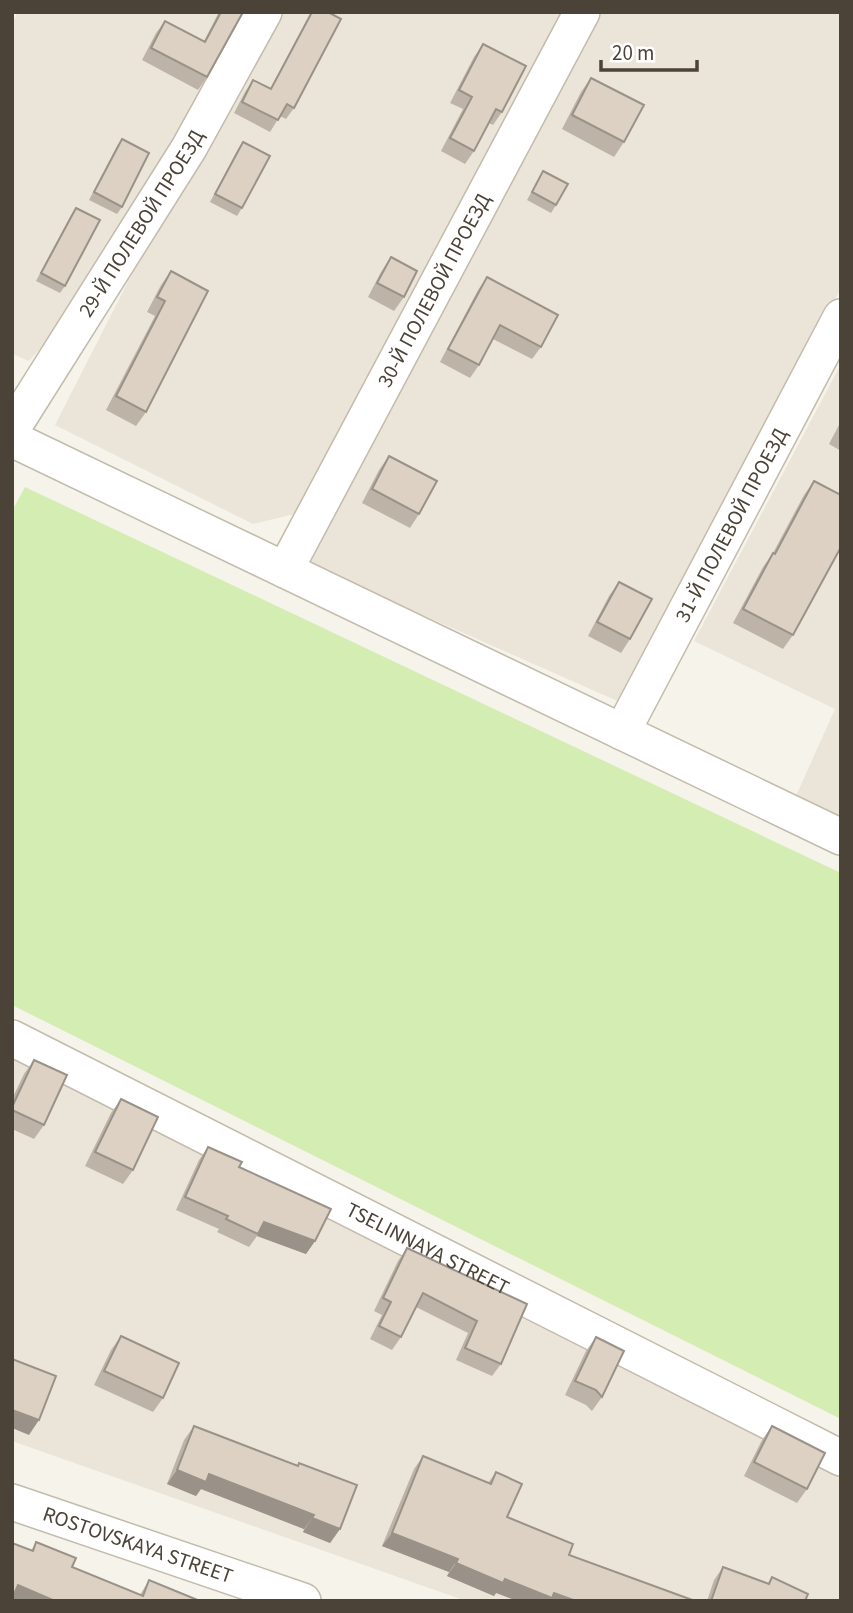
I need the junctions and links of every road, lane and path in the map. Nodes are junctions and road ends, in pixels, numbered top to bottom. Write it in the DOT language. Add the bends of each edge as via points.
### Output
graph roads {
  1 [pos="264,12"];
  2 [pos="582,12"];
  3 [pos="841,317"];
  4 [pos="26,377"];
  5 [pos="12,429"];
  6 [pos="12,439"];
  7 [pos="285,569"];
  8 [pos="622,732"];
  9 [pos="841,836"];
  10 [pos="12,1038"];
  11 [pos="841,1458"];
  12 [pos="12,1502"];
  13 [pos="303,1601"];
  1 -- 4 [label="street, 29-Й ПОЛЕВОЙ ПРОЕЗД" via="189,148"];
  2 -- 7 [label="street, 30-Й ПОЛЕВОЙ ПРОЕЗД"];
  3 -- 8 [label="street, 31-Й ПОЛЕВОЙ ПРОЕЗД"];
  4 -- 5 [label="street, 29-Й ПОЛЕВОЙ ПРОЕЗД"];
  6 -- 7 [label="street"];
  7 -- 8 [label="street"];
  8 -- 9 [label="street"];
  10 -- 11 [label="street, TSELINNAYA STREET"];
  12 -- 13 [label="street, ROSTOVSKAYA STREET"];
}
